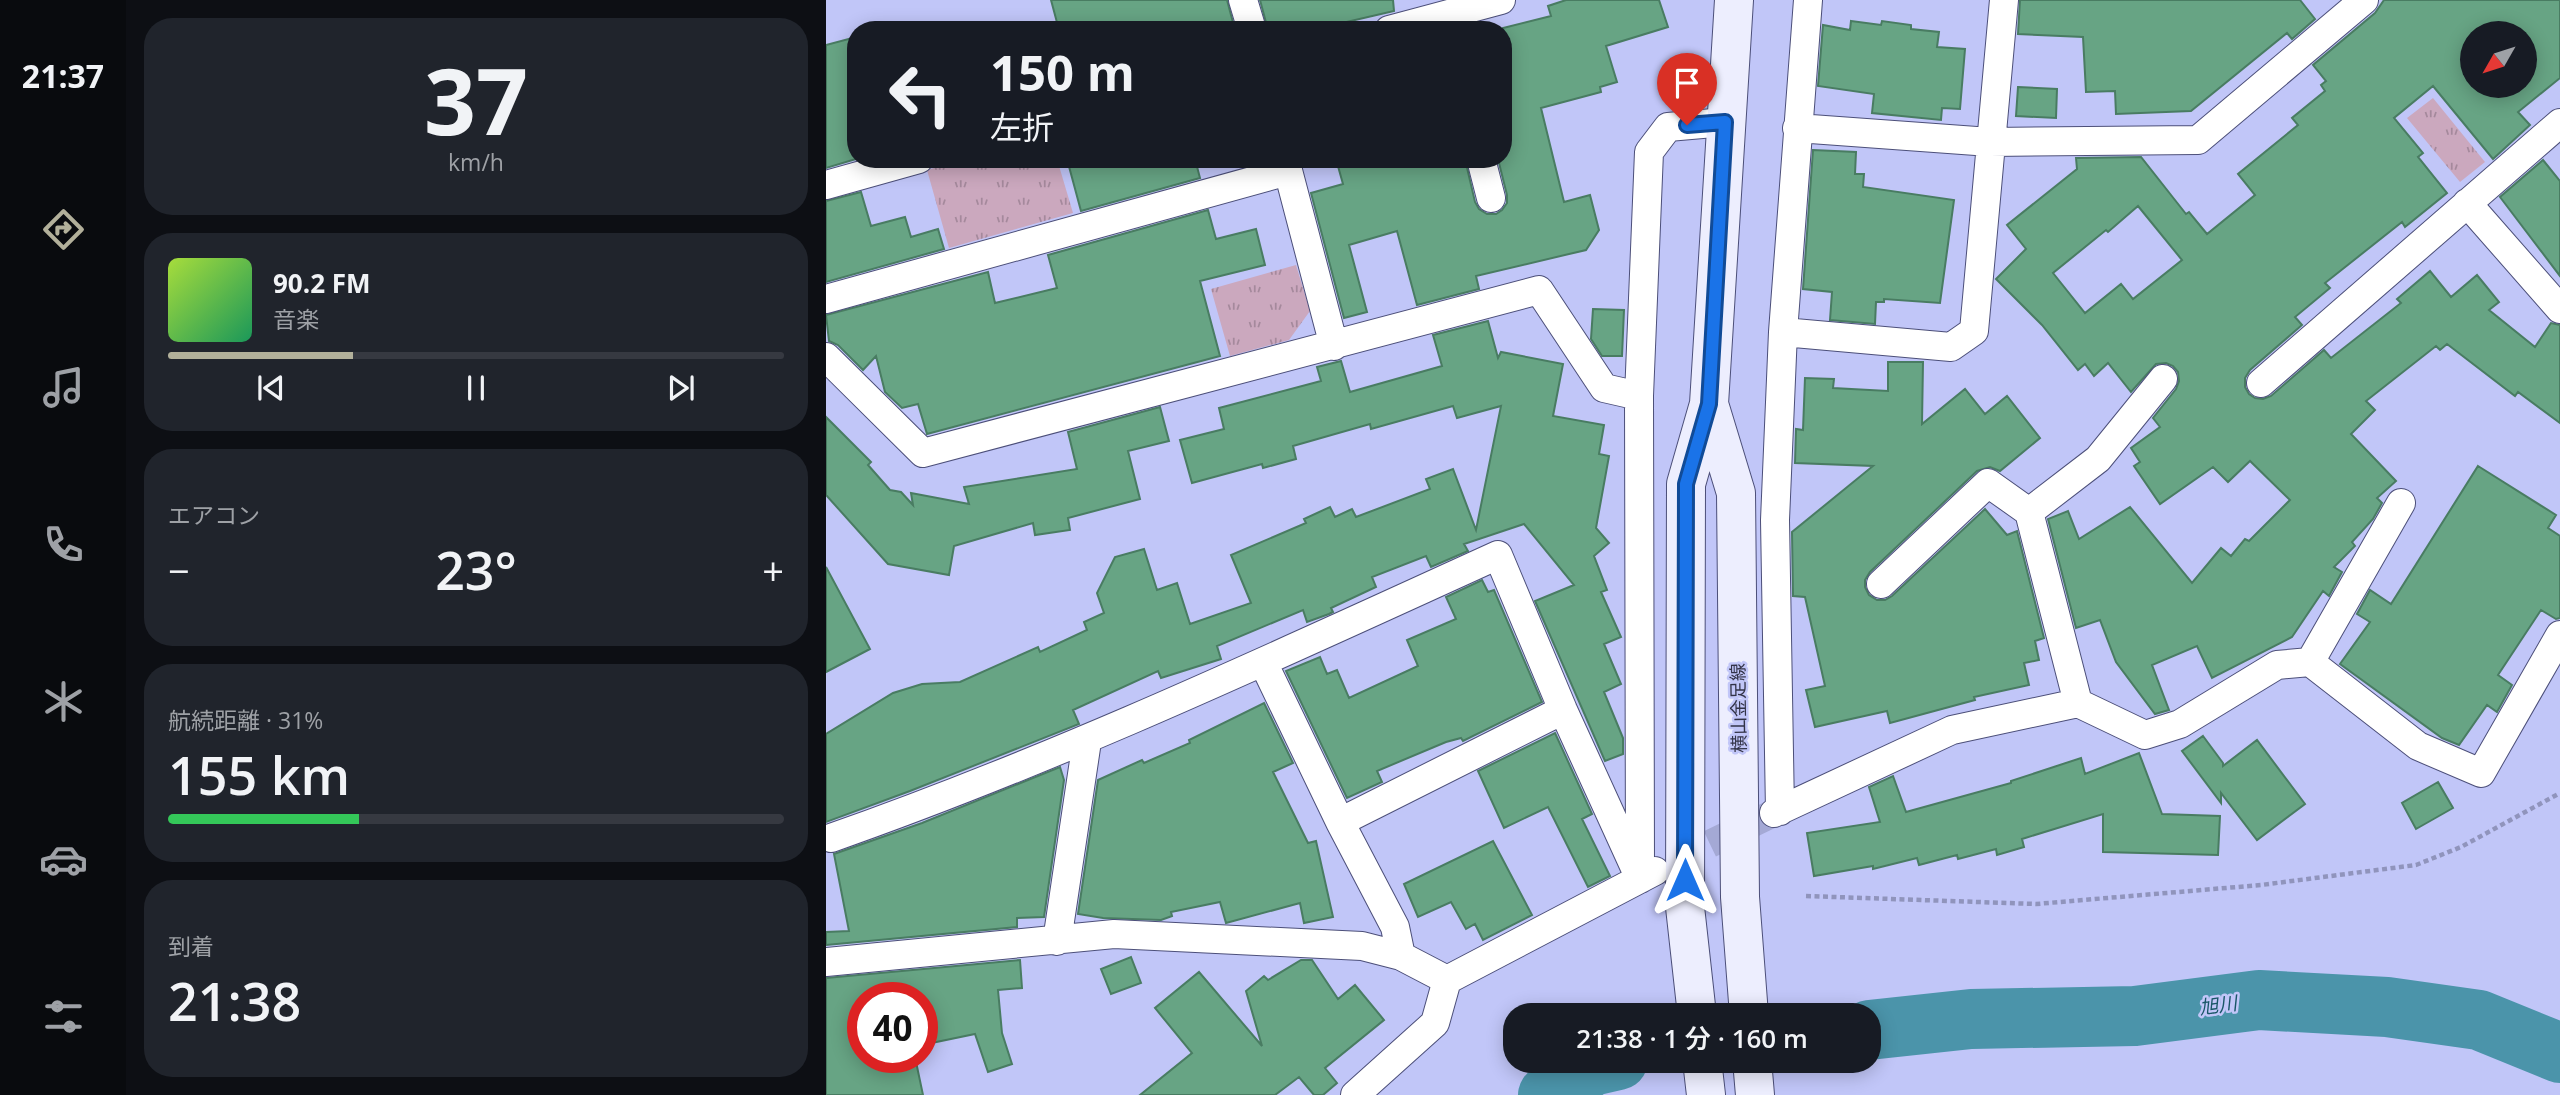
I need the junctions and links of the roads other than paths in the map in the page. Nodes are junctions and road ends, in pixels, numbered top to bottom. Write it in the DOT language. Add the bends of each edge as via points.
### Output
graph roads {
  1 [pos="1244,0"];
  2 [pos="1502,0"];
  3 [pos="1734,0"];
  4 [pos="1808,0"];
  5 [pos="2004,0"];
  6 [pos="2364,0"];
  7 [pos="1250,21"];
  8 [pos="1450,21"];
  9 [pos="1725,122"];
  10 [pos="2560,123"];
  11 [pos="1797,128"];
  12 [pos="1990,142"];
  13 [pos="887,168"];
  14 [pos="1277,168"];
  15 [pos="1288,168"];
  16 [pos="1484,168"];
  17 [pos="826,185"];
  18 [pos="1491,198"];
  19 [pos="2467,203"];
  20 [pos="826,299"];
  21 [pos="2560,309"];
  22 [pos="1783,332"];
  23 [pos="1334,346"];
  24 [pos="826,357"];
  25 [pos="2163,379"];
  26 [pos="2261,383"];
  27 [pos="1639,396"];
  28 [pos="1709,404"];
  29 [pos="2401,503"];
  30 [pos="2029,512"];
  31 [pos="1881,584"];
  32 [pos="2560,635"];
  33 [pos="1263,662"];
  34 [pos="2310,662"];
  35 [pos="2078,703"];
  36 [pos="1563,710"];
  37 [pos="1087,741"];
  38 [pos="1340,822"];
  39 [pos="831,838"];
  40 [pos="1649,874"];
  41 [pos="1057,941"];
  42 [pos="1401,956"];
  43 [pos="826,961"];
  44 [pos="1447,981"];
  45 [pos="1696,1003"];
  46 [pos="1748,1003"];
  47 [pos="1703,1073"];
  48 [pos="1753,1073"];
  49 [pos="1355,1095"];
  50 [pos="1706,1095"];
  51 [pos="1755,1095"];
  1 -- 7 [label="street"];
  2 -- 8 [label="street"];
  3 -- 9 [label="street, 横山金足線"];
  4 -- 11 [label="street"];
  5 -- 12 [label="street"];
  6 -- 12 [label="street" via="2198,140"];
  9 -- 27 [label="street" via="1668,127 1649,152"];
  9 -- 28 [label="street, 横山金足線"];
  10 -- 19 [label="street"];
  11 -- 12 [label="street"];
  11 -- 22 [label="street"];
  12 -- 22 [label="street" via="1974,331 1951,347"];
  13 -- 17 [label="street"];
  14 -- 20 [label="street"];
  15 -- 23 [label="street"];
  16 -- 18 [label="street"];
  19 -- 21 [label="street"];
  19 -- 26 [label="street"];
  22 -- 35 [label="street" via="1775,520 1777,812 1952,730"];
  23 -- 24 [label="street" via="923,453"];
  23 -- 27 [label="street" via="1539,290 1604,388"];
  25 -- 30 [label="street" via="2098,459"];
  27 -- 40 [label="street"];
  28 -- 45 [label="street, 横山金足線" via="1686,484 1685,907"];
  28 -- 46 [label="street, 横山金足線" via="1736,493 1740,897"];
  29 -- 34 [label="street"];
  30 -- 31 [label="street" via="1988,483"];
  30 -- 35 [label="street"];
  32 -- 34 [label="street" via="2481,773 2418,746"];
  33 -- 36 [label="street" via="1498,555"];
  33 -- 37 [label="street"];
  33 -- 38 [label="street"];
  34 -- 35 [label="street" via="2277,665 2180,724 2145,734"];
  36 -- 38 [label="street"];
  36 -- 40 [label="street"];
  37 -- 39 [label="street"];
  37 -- 41 [label="street"];
  38 -- 42 [label="street" via="1395,927"];
  40 -- 44 [label="street"];
  41 -- 42 [label="street" via="1114,934 1362,946"];
  41 -- 43 [label="street"];
  42 -- 44 [label="street"];
  44 -- 49 [label="street" via="1435,1023"];
  47 -- 50 [label="street"];
  48 -- 51 [label="street"];
}
